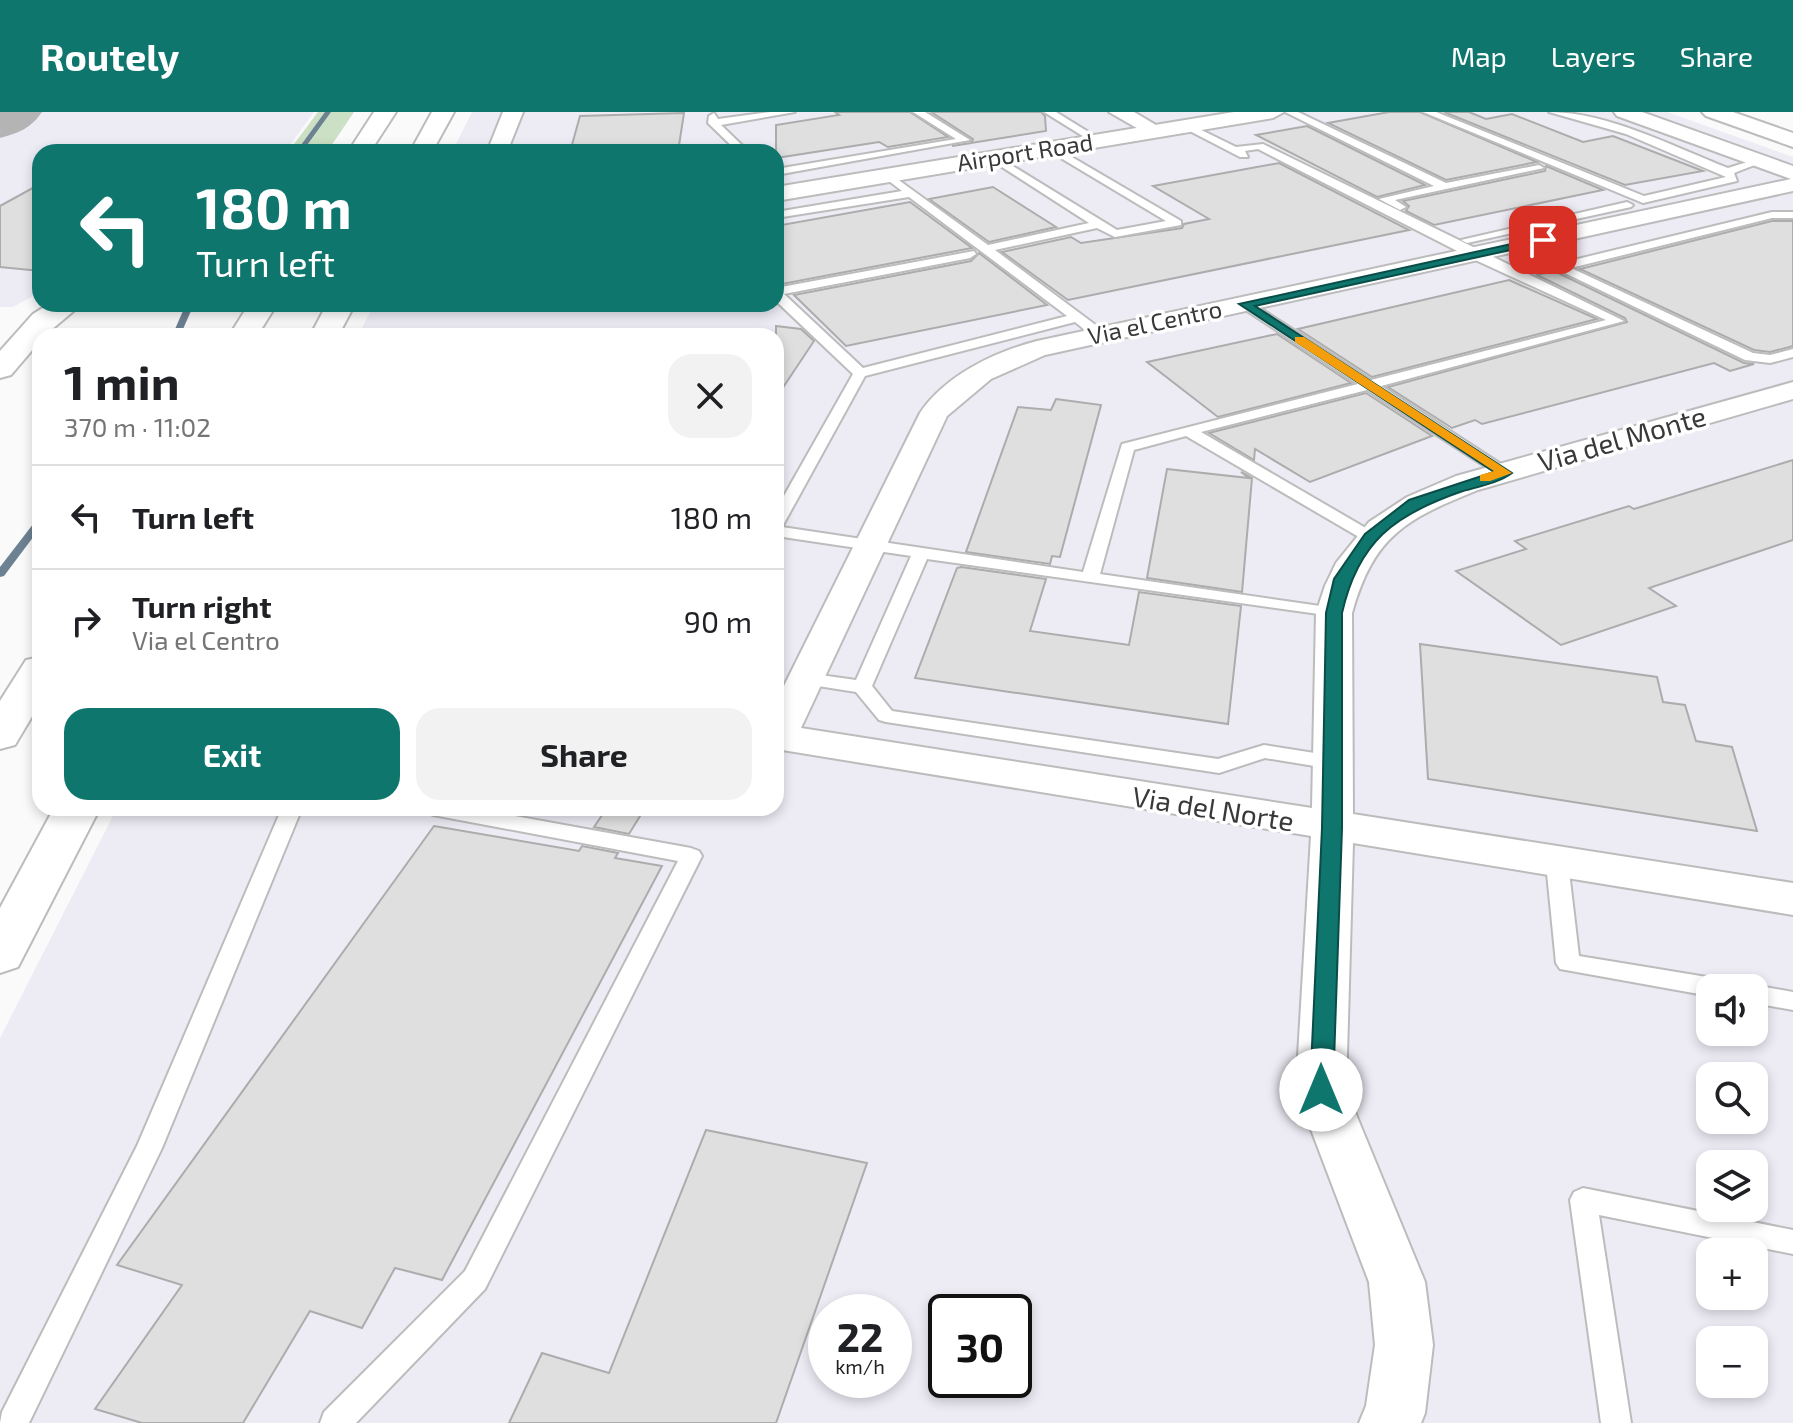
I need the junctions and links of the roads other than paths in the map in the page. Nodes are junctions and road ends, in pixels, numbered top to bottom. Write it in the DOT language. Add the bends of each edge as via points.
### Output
graph roads {
  1 [pos="385,112"];
  2 [pos="443,112"];
  3 [pos="513,112"];
  4 [pos="790,112"];
  5 [pos="918,112"];
  6 [pos="1049,112"];
  7 [pos="1119,112"];
  8 [pos="1273,112"];
  9 [pos="1290,112"];
  10 [pos="1409,112"];
  11 [pos="1428,112"];
  12 [pos="1554,112"];
  13 [pos="1713,112"];
  14 [pos="714,117"];
  15 [pos="1627,122"];
  16 [pos="1187,126"];
  17 [pos="1156,131"];
  18 [pos="1793,140"];
  19 [pos="1098,141"];
  20 [pos="364,144"];
  21 [pos="425,144"];
  22 [pos="500,144"];
  23 [pos="737,144"];
  24 [pos="1053,149"];
  25 [pos="1234,150"];
  26 [pos="995,158"];
  27 [pos="1250,158"];
  28 [pos="1760,161"];
  29 [pos="1539,168"];
  30 [pos="1793,173"];
  31 [pos="889,176"];
  32 [pos="1726,176"];
  33 [pos="784,184"];
  34 [pos="784,185"];
  35 [pos="1793,185"];
  36 [pos="1445,187"];
  37 [pos="911,193"];
  38 [pos="1756,193"];
  39 [pos="1627,205"];
  40 [pos="1657,209"];
  41 [pos="784,214"];
  42 [pos="1793,215"];
  43 [pos="1099,224"];
  44 [pos="1487,248"];
  45 [pos="985,249"];
  46 [pos="970,254"];
  47 [pos="1560,267"];
  48 [pos="784,291"];
  49 [pos="784,301"];
  50 [pos="1245,304"];
  51 [pos="56,312"];
  52 [pos="1076,318"];
  53 [pos="36,328"];
  54 [pos="32,333"];
  55 [pos="1100,335"];
  56 [pos="1793,353"];
  57 [pos="0,369"];
  58 [pos="860,373"];
  59 [pos="1368,384"];
  60 [pos="1793,390"];
  61 [pos="1188,431"];
  62 [pos="1505,473"];
  63 [pos="784,509"];
  64 [pos="784,523"];
  65 [pos="1370,537"];
  66 [pos="871,544"];
  67 [pos="922,551"];
  68 [pos="1090,578"];
  69 [pos="1334,613"];
  70 [pos="806,679"];
  71 [pos="32,682"];
  72 [pos="862,687"];
  73 [pos="784,723"];
  74 [pos="0,735"];
  75 [pos="784,738"];
  76 [pos="1333,762"];
  77 [pos="73,816"];
  78 [pos="289,816"];
  79 [pos="476,816"];
  80 [pos="1332,828"];
  81 [pos="1557,863"];
  82 [pos="1793,899"];
  83 [pos="0,954"];
  84 [pos="1696,984"];
  85 [pos="1768,997"];
  86 [pos="1793,1001"];
  87 [pos="1793,1242"];
  88 [pos="13,1423"];
  89 [pos="335,1423"];
  90 [pos="1389,1423"];
  91 [pos="1616,1423"];
  1 -- 20 [label="main road"];
  2 -- 21 [label="main road"];
  3 -- 22 [label="street"];
  4 -- 14 [label="lane"];
  5 -- 33 [label="lane" via="965,140"];
  6 -- 19 [label="lane"];
  7 -- 17 [label="street"];
  8 -- 16 [label="main road, Airport Road"];
  9 -- 36 [label="lane"];
  10 -- 29 [label="lane"];
  11 -- 40 [label="lane"];
  12 -- 15 [label="lane"];
  13 -- 18 [label="main road"];
  14 -- 23 [label="lane"];
  15 -- 28 [label="street" via="1661,124"];
  15 -- 32 [label="lane"];
  16 -- 17 [label="main road, Airport Road"];
  16 -- 25 [label="lane"];
  17 -- 19 [label="main road, Airport Road"];
  19 -- 24 [label="main road, Airport Road"];
  24 -- 26 [label="main road, Airport Road"];
  24 -- 43 [label="lane" via="1177,223 1115,234"];
  25 -- 27 [label="lane"];
  25 -- 44 [label="lane" via="1259,146"];
  26 -- 31 [label="main road, Airport Road"];
  26 -- 43 [label="lane"];
  28 -- 30 [label="street"];
  28 -- 32 [label="lane"];
  29 -- 36 [label="lane"];
  29 -- 39 [label="lane"];
  31 -- 34 [label="main road, Airport Road"];
  31 -- 37 [label="lane"];
  32 -- 38 [label="lane"];
  32 -- 40 [label="lane"];
  35 -- 38 [label="street, Via el Centro"];
  36 -- 44 [label="lane" via="1384,199"];
  37 -- 41 [label="lane"];
  37 -- 45 [label="lane"];
  38 -- 40 [label="street, Via el Centro"];
  39 -- 40 [label="lane"];
  39 -- 44 [label="lane"];
  40 -- 44 [label="street, Via el Centro"];
  42 -- 47 [label="lane" via="1772,215"];
  43 -- 45 [label="lane"];
  44 -- 47 [label="lane"];
  44 -- 50 [label="street, Via el Centro"];
  44 -- 59 [label="lane" via="1618,321"];
  45 -- 52 [label="lane"];
  46 -- 48 [label="lane"];
  47 -- 56 [label="lane" via="1750,357"];
  49 -- 58 [label="lane"];
  50 -- 55 [label="street, Via el Centro"];
  50 -- 59 [label="lane"];
  51 -- 53 [label="main road"];
  52 -- 55 [label="lane"];
  52 -- 58 [label="lane"];
  54 -- 57 [label="main road"];
  55 -- 66 [label="street, Via el Centro" via="1037,349 961,384 934,413"];
  58 -- 63 [label="lane"];
  59 -- 61 [label="lane"];
  59 -- 62 [label="lane"];
  60 -- 62 [label="street, Via del Monte"];
  61 -- 65 [label="lane"];
  61 -- 68 [label="lane" via="1127,447"];
  62 -- 65 [label="street, Via del Monte" via="1414,503"];
  64 -- 66 [label="lane"];
  65 -- 69 [label="street, Via del Monte" via="1342,579"];
  66 -- 67 [label="lane"];
  66 -- 70 [label="street, Via el Centro"];
  67 -- 68 [label="lane"];
  67 -- 72 [label="lane"];
  68 -- 69 [label="lane"];
  69 -- 76 [label="street, Via del Monte"];
  70 -- 72 [label="lane"];
  70 -- 73 [label="street, Via el Centro"];
  71 -- 74 [label="main road"];
  72 -- 76 [label="lane" via="886,716 1219,766 1264,751"];
  75 -- 80 [label="street, Via del Norte"];
  76 -- 80 [label="street, Via del Monte"];
  77 -- 83 [label="main road"];
  78 -- 88 [label="lane" via="149,1148"];
  79 -- 89 [label="lane" via="691,856 475,1280"];
  80 -- 81 [label="street, Via del Norte"];
  80 -- 90 [label="street, Via del Monte" via="1321,1090 1397,1282 1404,1345 1395,1413"];
  81 -- 82 [label="street, Via del Norte"];
  81 -- 84 [label="lane" via="1568,963"];
  85 -- 86 [label="lane"];
  87 -- 91 [label="lane" via="1583,1200"];
}
